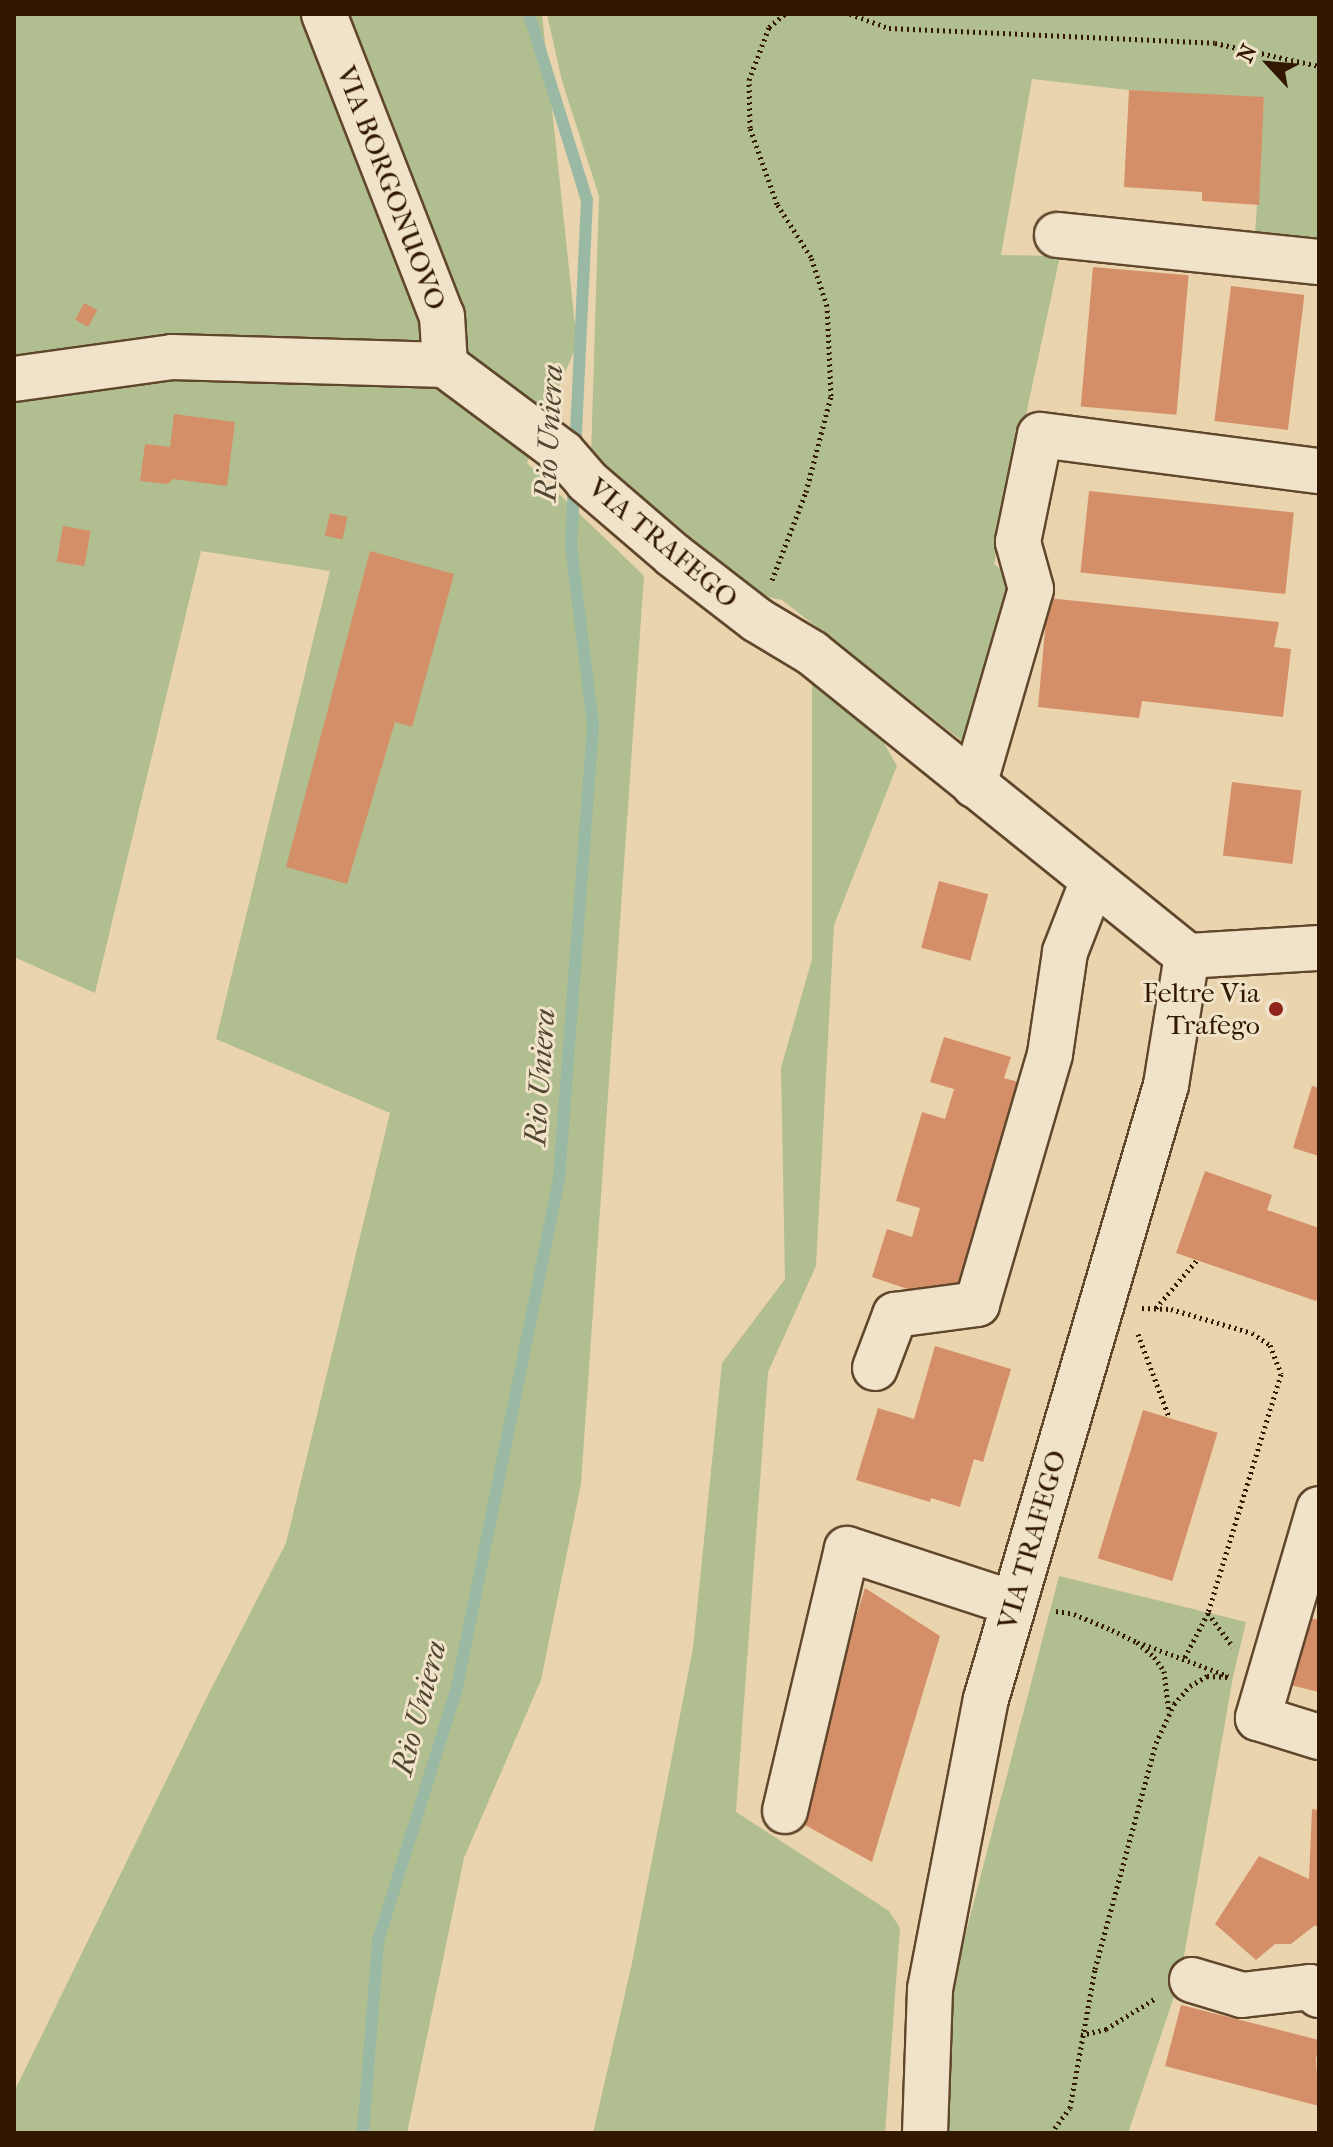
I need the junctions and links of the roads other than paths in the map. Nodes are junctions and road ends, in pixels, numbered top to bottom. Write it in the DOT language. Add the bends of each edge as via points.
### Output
graph roads {
  1 [pos="324,14"];
  2 [pos="1057,235"];
  3 [pos="1319,262"];
  4 [pos="445,365"];
  5 [pos="14,379"];
  6 [pos="1319,471"];
  7 [pos="974,785"];
  8 [pos="1093,880"];
  9 [pos="1318,943"];
  10 [pos="1187,956"];
  11 [pos="875,1368"];
  12 [pos="1319,1509"];
  13 [pos="1012,1603"];
  14 [pos="1319,1737"];
  15 [pos="785,1811"];
  16 [pos="1192,1980"];
  17 [pos="1319,1995"];
  18 [pos="925,2133"];
  1 -- 4 [label="street, VIA BORGONUOVO" via="442,316"];
  2 -- 3 [label="street"];
  4 -- 5 [label="street" via="172,357"];
  4 -- 7 [label="street, VIA TRAFEGO" via="563,453 587,481 673,555 757,620 812,653"];
  6 -- 7 [label="street" via="1040,435 1018,542 1031,589"];
  7 -- 8 [label="street, VIA TRAFEGO"];
  8 -- 10 [label="street, VIA TRAFEGO"];
  8 -- 11 [label="street" via="1065,952 1050,1054 977,1304 895,1315"];
  9 -- 10 [label="street"];
  10 -- 13 [label="street, VIA TRAFEGO" via="1166,1085 1114,1307"];
  12 -- 14 [label="street" via="1258,1718"];
  13 -- 15 [label="street" via="847,1549"];
  13 -- 18 [label="street, VIA TRAFEGO" via="986,1699 930,1989"];
  16 -- 17 [label="street" via="1242,1995 1310,1987"];
}
